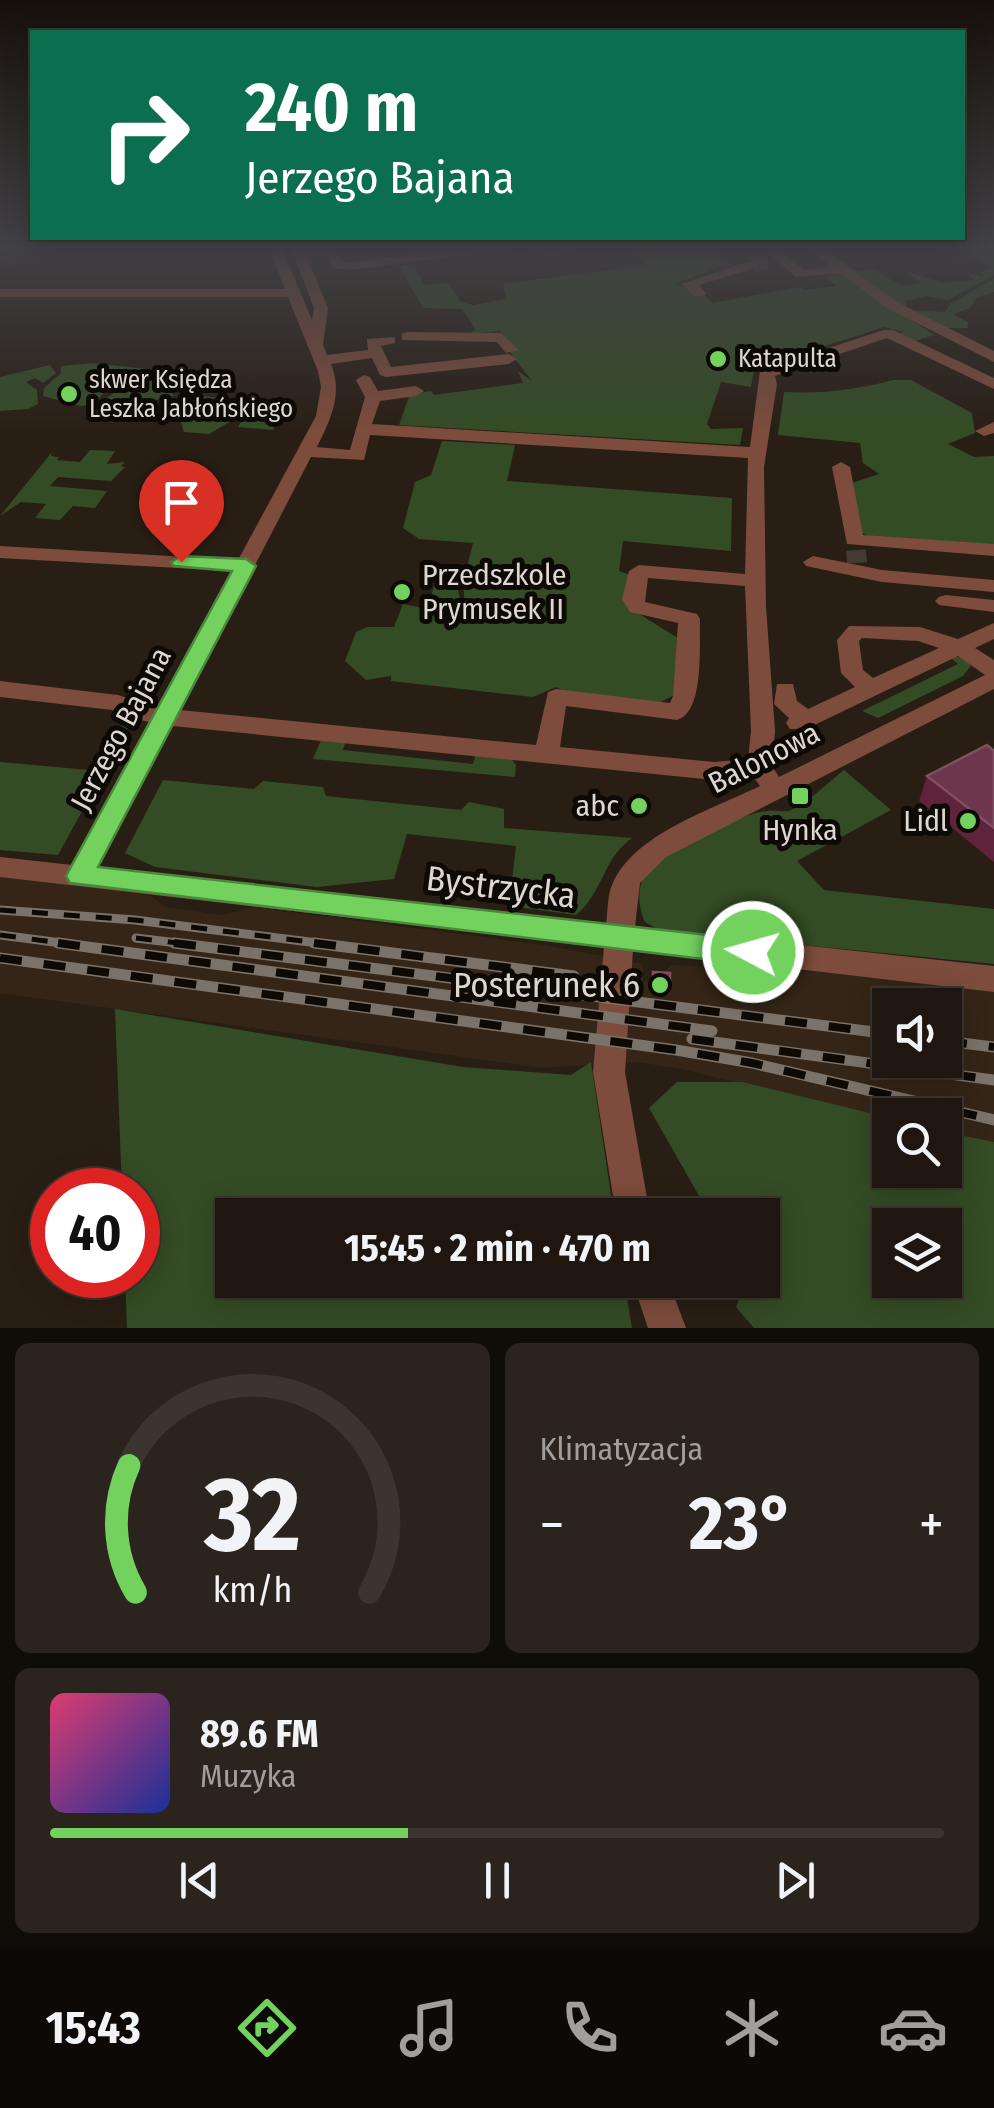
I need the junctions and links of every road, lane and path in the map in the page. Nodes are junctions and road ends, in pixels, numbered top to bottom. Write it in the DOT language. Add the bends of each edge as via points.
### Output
graph roads {
  1 [pos="300,310"];
  2 [pos="321,310"];
  3 [pos="899,310"];
  4 [pos="950,336"];
  5 [pos="408,338"];
  6 [pos="390,340"];
  7 [pos="913,344"];
  8 [pos="320,352"];
  9 [pos="378,353"];
  10 [pos="354,356"];
  11 [pos="994,356"];
  12 [pos="389,377"];
  13 [pos="994,384"];
  14 [pos="373,398"];
  15 [pos="362,429"];
  16 [pos="307,451"];
  17 [pos="756,460"];
  18 [pos="842,467"];
  19 [pos="994,550"];
  20 [pos="0,552"];
  21 [pos="856,556"];
  22 [pos="813,562"];
  23 [pos="246,566"];
  24 [pos="756,581"];
  25 [pos="994,586"];
  26 [pos="946,600"];
  27 [pos="994,606"];
  28 [pos="994,630"];
  29 [pos="959,647"];
  30 [pos="994,671"];
  31 [pos="994,680"];
  32 [pos="786,688"];
  33 [pos="871,688"];
  34 [pos="0,689"];
  35 [pos="165,717"];
  36 [pos="548,754"];
  37 [pos="768,778"];
  38 [pos="0,867"];
  39 [pos="80,876"];
  40 [pos="618,940"];
  41 [pos="994,979"];
  42 [pos="630,1198"];
  43 [pos="656,1298"];
  44 [pos="667,1328"];
  1 -- 8 [label="street, Jerzego Bajana"];
  2 -- 8 [label="street, Jerzego Bajana"];
  3 -- 4 [label="street"];
  4 -- 7 [label="street"];
  4 -- 11 [label="street"];
  5 -- 9 [label="street" via="501,338 510,355 386,372"];
  6 -- 9 [label="street" via="372,342"];
  7 -- 13 [label="street"];
  7 -- 17 [label="street" via="780,375"];
  8 -- 10 [label="street"];
  8 -- 16 [label="street, Jerzego Bajana" via="328,401"];
  9 -- 10 [label="street"];
  10 -- 14 [label="street"];
  12 -- 14 [label="street" via="407,392"];
  14 -- 15 [label="street"];
  15 -- 16 [label="street" via="358,456"];
  15 -- 17 [label="street" via="525,436 522,451"];
  16 -- 23 [label="street, Jerzego Bajana"];
  17 -- 24 [label="street"];
  18 -- 21 [label="street"];
  19 -- 21 [label="street"];
  20 -- 23 [label="street"];
  21 -- 22 [label="street"];
  21 -- 25 [label="street"];
  23 -- 35 [label="street, Jerzego Bajana"];
  24 -- 36 [label="street" via="639,571 633,599 638,607 689,618 685,696 676,712 556,697"];
  24 -- 37 [label="street"];
  26 -- 27 [label="street"];
  28 -- 29 [label="street"];
  29 -- 30 [label="street"];
  29 -- 33 [label="street"];
  29 -- 33 [label="street" via="920,634 857,631 848,640 852,673"];
  31 -- 37 [label="street, Balonowa"];
  32 -- 33 [label="street" via="786,704 801,721"];
  34 -- 35 [label="street" via="118,703"];
  35 -- 36 [label="street"];
  35 -- 39 [label="street, Jerzego Bajana"];
  36 -- 37 [label="street"];
  37 -- 40 [label="street, Balonowa" via="644,858 626,883"];
  38 -- 39 [label="street, Bystrzycka"];
  39 -- 40 [label="street, Bystrzycka"];
  40 -- 41 [label="street, Bystrzycka"];
  40 -- 42 [label="street, Balonowa" via="609,1072"];
  43 -- 44 [label="street"];
}
